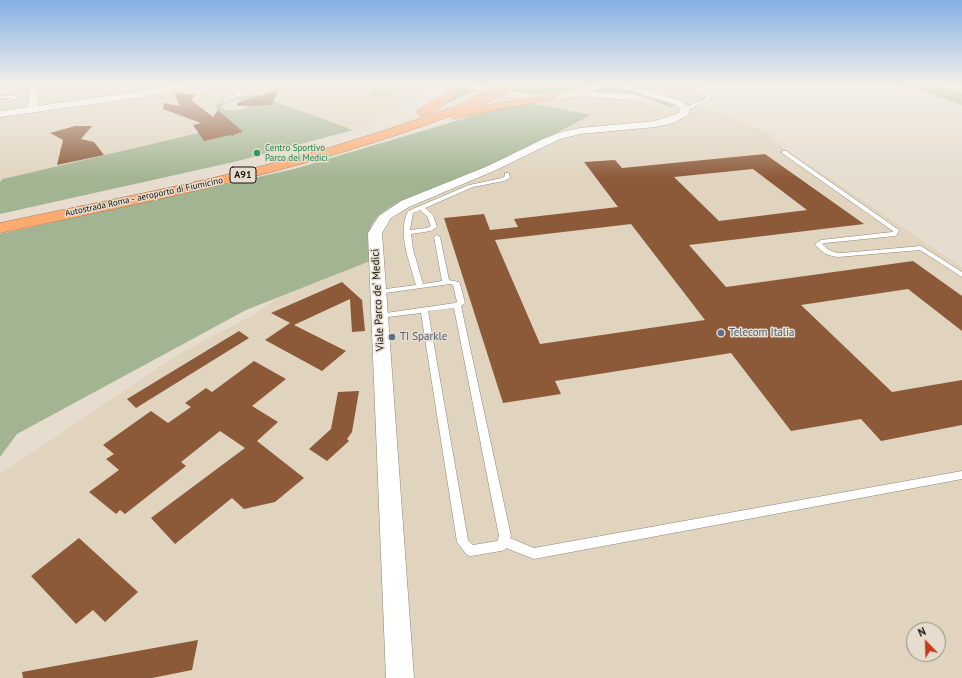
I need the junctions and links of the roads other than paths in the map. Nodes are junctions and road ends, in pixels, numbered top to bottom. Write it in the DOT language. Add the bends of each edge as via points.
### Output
graph roads {
  1 [pos="412,116"];
  2 [pos="428,116"];
  3 [pos="436,116"];
  4 [pos="457,116"];
  5 [pos="662,116"];
  6 [pos="664,116"];
  7 [pos="682,116"];
  8 [pos="402,130"];
  9 [pos="366,136"];
  10 [pos="784,152"];
  11 [pos="507,174"];
  12 [pos="421,208"];
  13 [pos="0,222"];
  14 [pos="0,228"];
  15 [pos="408,232"];
  16 [pos="437,237"];
  17 [pos="962,275"];
  18 [pos="446,282"];
  19 [pos="420,286"];
  20 [pos="378,292"];
  21 [pos="457,305"];
  22 [pos="424,310"];
  23 [pos="379,316"];
  24 [pos="962,475"];
  25 [pos="503,541"];
  26 [pos="400,678"];
  1 -- 9 [label="highway"];
  2 -- 9 [label="highway, Autostrada Roma - aeroporto di Fiumicino / A91"];
  3 -- 8 [label="highway, Autostrada Roma - aeroporto di Fiumicino / A91"];
  4 -- 8 [label="highway"];
  5 -- 20 [label="street, Viale Parco de' Medici" via="641,126 554,138 392,211 380,221 375,233"];
  6 -- 7 [label="street, Viale Parco de' Medici" via="673,120"];
  8 -- 14 [label="highway, Autostrada Roma - aeroporto di Fiumicino / A91" via="255,172"];
  9 -- 13 [label="highway, Autostrada Roma - aeroporto di Fiumicino / A91" via="242,169"];
  10 -- 17 [label="lane" via="896,230 895,234 818,244 825,251 837,256 922,248"];
  11 -- 12 [label="lane" via="508,177 504,179 471,186"];
  12 -- 15 [label="lane" via="410,212 407,218"];
  12 -- 15 [label="lane" via="430,215 434,227 429,230"];
  15 -- 19 [label="lane"];
  16 -- 18 [label="lane"];
  18 -- 19 [label="lane"];
  18 -- 21 [label="lane" via="456,284 462,303"];
  19 -- 20 [label="lane"];
  20 -- 23 [label="street, Viale Parco de' Medici"];
  21 -- 22 [label="lane"];
  21 -- 25 [label="lane" via="505,536"];
  22 -- 23 [label="lane"];
  22 -- 25 [label="lane" via="463,542 471,551 501,546"];
  23 -- 26 [label="street, Viale Parco de' Medici"];
  24 -- 25 [label="lane" via="534,554"];
}
